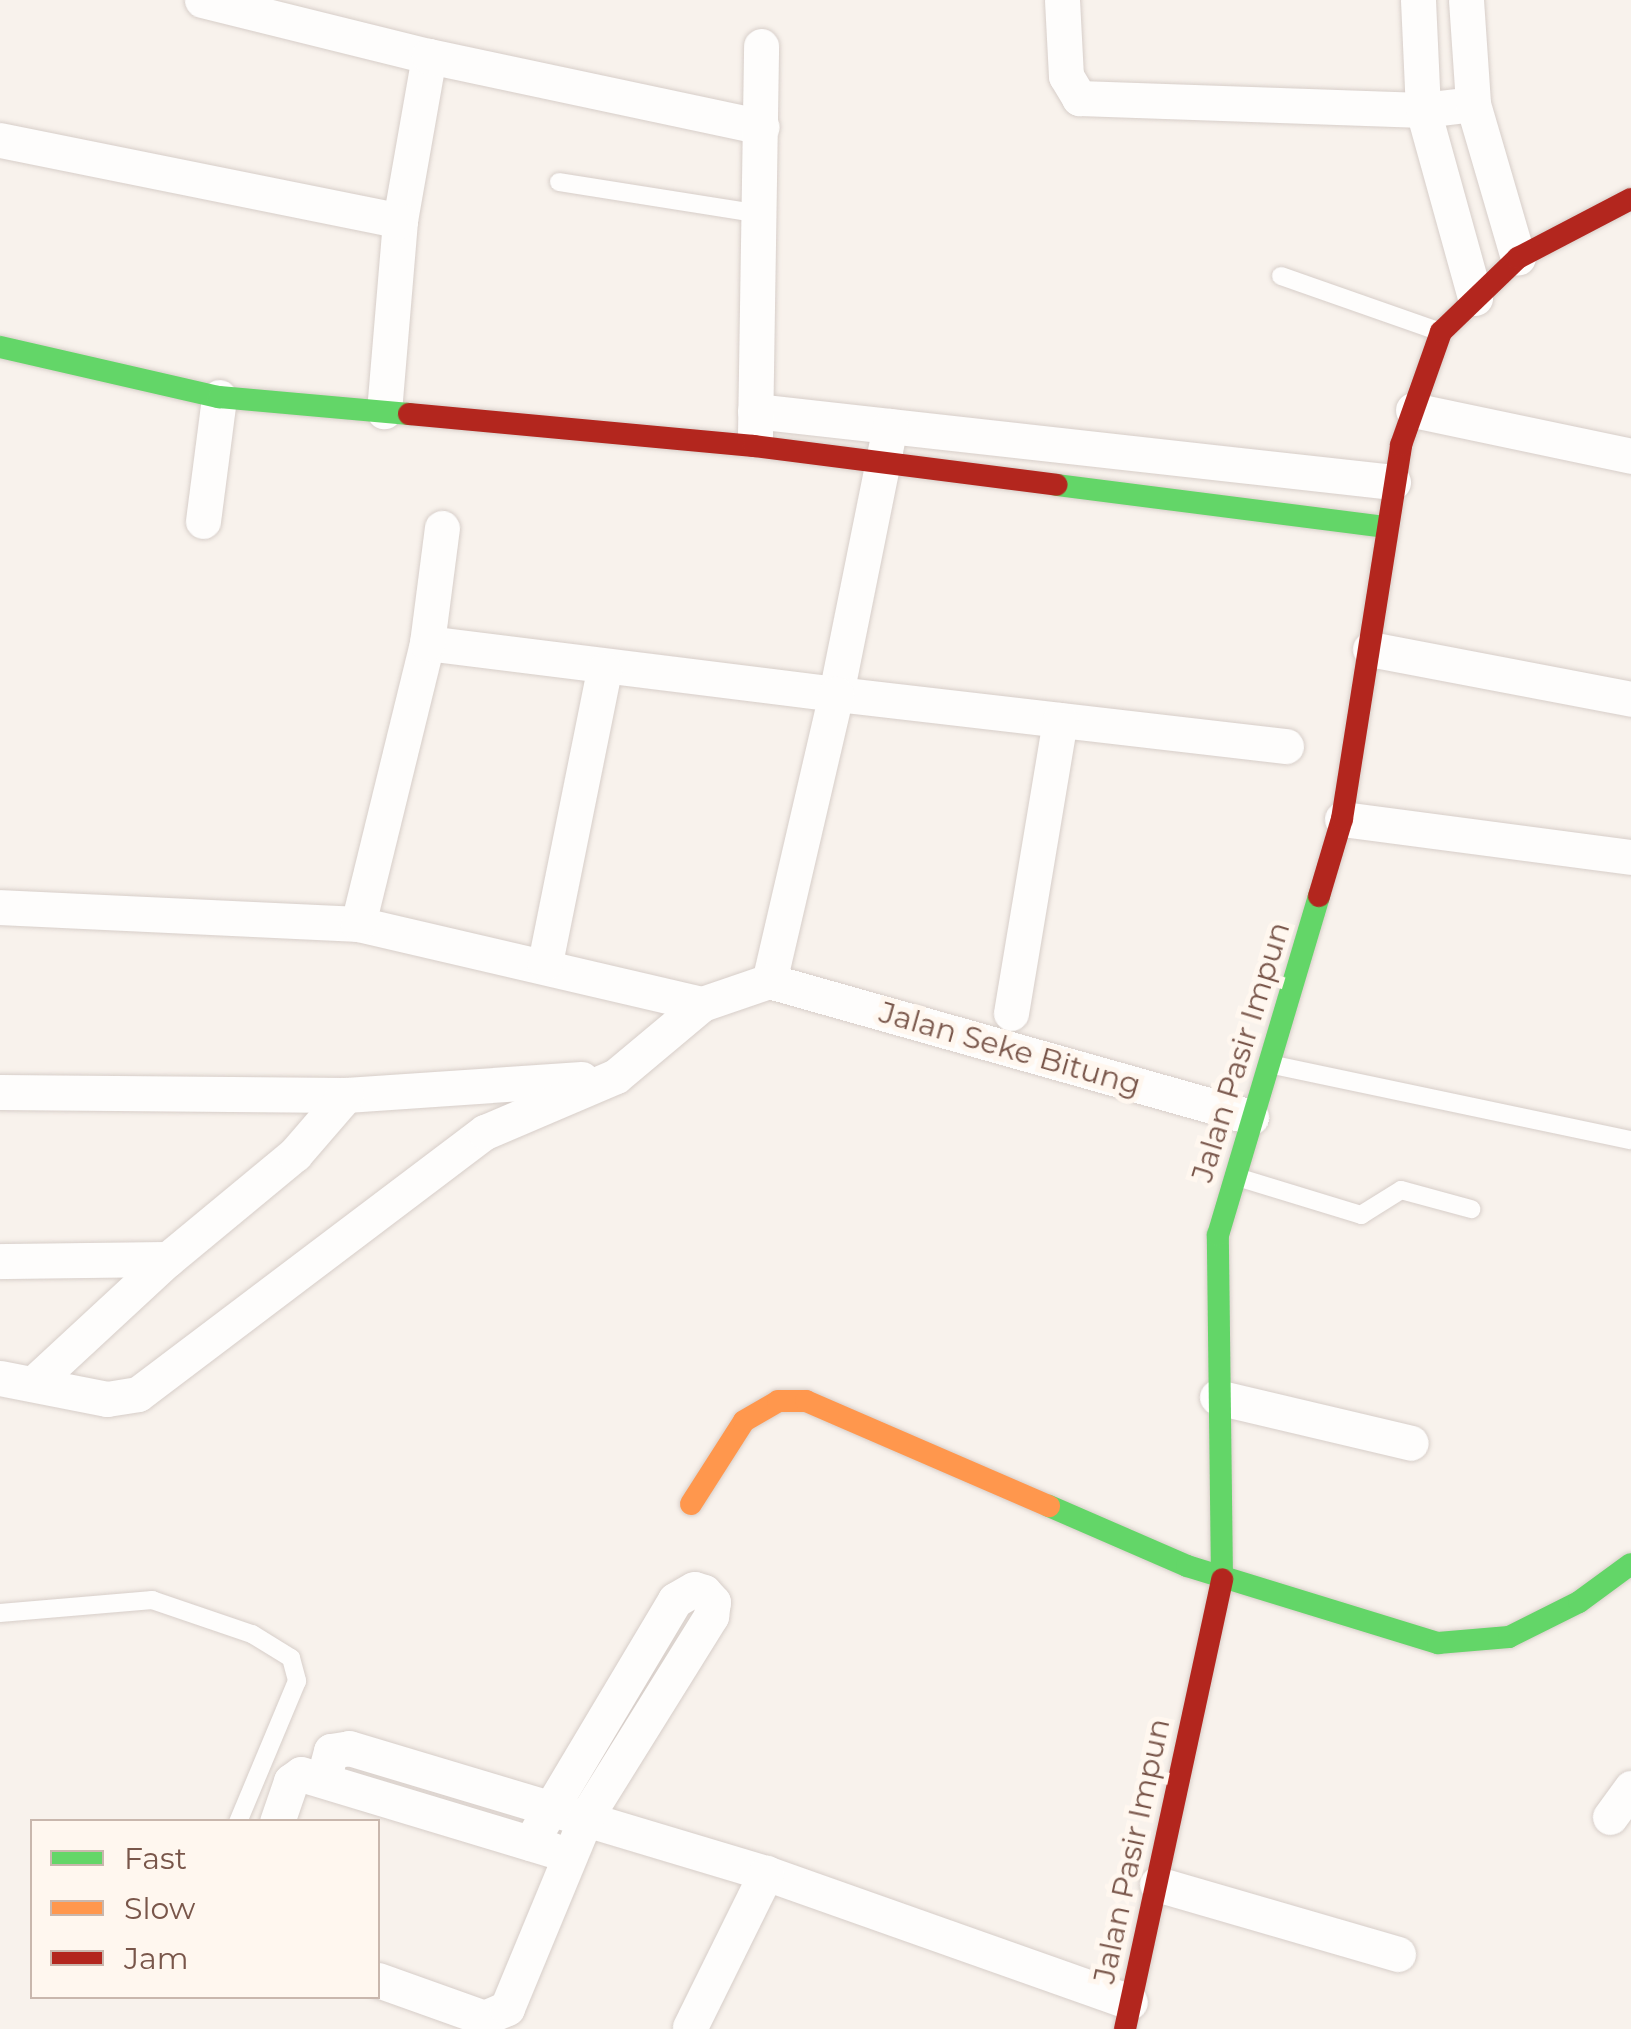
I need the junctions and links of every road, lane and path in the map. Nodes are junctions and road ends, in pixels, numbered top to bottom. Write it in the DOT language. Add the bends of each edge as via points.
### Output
graph roads {
  1 [pos="202,0"];
  2 [pos="1062,0"];
  3 [pos="1418,0"];
  4 [pos="1466,0"];
  5 [pos="761,46"];
  6 [pos="430,56"];
  7 [pos="1473,104"];
  8 [pos="1424,110"];
  9 [pos="762,127"];
  10 [pos="0,140"];
  11 [pos="559,182"];
  12 [pos="1631,200"];
  13 [pos="760,214"];
  14 [pos="400,221"];
  15 [pos="1518,258"];
  16 [pos="1282,276"];
  17 [pos="1475,298"];
  18 [pos="1440,332"];
  19 [pos="0,347"];
  20 [pos="218,397"];
  21 [pos="1413,410"];
  22 [pos="755,411"];
  23 [pos="384,412"];
  24 [pos="890,426"];
  25 [pos="754,446"];
  26 [pos="1631,456"];
  27 [pos="1257,467"];
  28 [pos="883,468"];
  29 [pos="1393,482"];
  30 [pos="1251,511"];
  31 [pos="203,521"];
  32 [pos="1386,527"];
  33 [pos="442,528"];
  34 [pos="427,643"];
  35 [pos="1370,650"];
  36 [pos="604,670"];
  37 [pos="836,694"];
  38 [pos="1631,698"];
  39 [pos="1060,720"];
  40 [pos="1286,746"];
  41 [pos="1342,819"];
  42 [pos="1631,857"];
  43 [pos="0,908"];
  44 [pos="358,924"];
  45 [pos="545,963"];
  46 [pos="769,981"];
  47 [pos="702,1004"];
  48 [pos="1011,1013"];
  49 [pos="1268,1064"];
  50 [pos="616,1076"];
  51 [pos="0,1092"];
  52 [pos="346,1095"];
  53 [pos="1251,1117"];
  54 [pos="1631,1140"];
  55 [pos="1232,1176"];
  56 [pos="1471,1209"];
  57 [pos="168,1259"];
  58 [pos="0,1261"];
  59 [pos="0,1378"];
  60 [pos="35,1382"];
  61 [pos="1217,1396"];
  62 [pos="1411,1443"];
  63 [pos="690,1504"];
  64 [pos="1631,1564"];
  65 [pos="1222,1577"];
  66 [pos="0,1613"];
  67 [pos="324,1777"];
  68 [pos="1631,1788"];
  69 [pos="548,1805"];
  70 [pos="586,1817"];
  71 [pos="1610,1817"];
  72 [pos="239,1819"];
  73 [pos="278,1819"];
  74 [pos="530,1842"];
  75 [pos="572,1856"];
  76 [pos="766,1873"];
  77 [pos="1157,1884"];
  78 [pos="1398,1954"];
  79 [pos="380,1981"];
  80 [pos="380,1999"];
  81 [pos="1128,2016"];
  82 [pos="690,2027"];
  83 [pos="464,2029"];
  1 -- 6 [label="street"];
  2 -- 8 [label="street" via="1066,76 1079,98"];
  3 -- 8 [label="street"];
  4 -- 7 [label="street"];
  5 -- 9 [label="street"];
  6 -- 9 [label="street" via="623,92"];
  6 -- 14 [label="street"];
  7 -- 8 [label="street"];
  7 -- 15 [label="street"];
  8 -- 17 [label="street"];
  9 -- 13 [label="street"];
  10 -- 14 [label="street"];
  11 -- 13 [label="lane"];
  12 -- 15 [label="street, Jalan Pasir Impun"];
  13 -- 22 [label="street"];
  14 -- 23 [label="street"];
  15 -- 17 [label="street, Jalan Pasir Impun"];
  16 -- 18 [label="lane"];
  17 -- 18 [label="street, Jalan Pasir Impun"];
  18 -- 21 [label="street, Jalan Pasir Impun"];
  19 -- 20 [label="street"];
  20 -- 23 [label="street"];
  20 -- 31 [label="street"];
  21 -- 26 [label="street"];
  21 -- 29 [label="street, Jalan Pasir Impun"];
  22 -- 24 [label="street"];
  22 -- 25 [label="street"];
  23 -- 25 [label="street"];
  24 -- 27 [label="street"];
  24 -- 28 [label="street"];
  25 -- 28 [label="street"];
  27 -- 29 [label="street"];
  27 -- 30 [label="street"];
  28 -- 30 [label="street"];
  28 -- 37 [label="street"];
  29 -- 32 [label="street, Jalan Pasir Impun"];
  30 -- 32 [label="street"];
  32 -- 35 [label="street, Jalan Pasir Impun"];
  33 -- 34 [label="street"];
  34 -- 36 [label="street"];
  34 -- 44 [label="street"];
  35 -- 38 [label="street"];
  35 -- 41 [label="street, Jalan Pasir Impun"];
  36 -- 37 [label="street"];
  36 -- 45 [label="street"];
  37 -- 39 [label="street"];
  37 -- 46 [label="street"];
  39 -- 40 [label="street"];
  39 -- 48 [label="street"];
  41 -- 42 [label="street"];
  41 -- 49 [label="street, Jalan Pasir Impun"];
  43 -- 44 [label="street"];
  44 -- 45 [label="street"];
  45 -- 47 [label="street"];
  46 -- 47 [label="street"];
  46 -- 53 [label="street, Jalan Seke Bitung"];
  47 -- 50 [label="street"];
  49 -- 53 [label="street, Jalan Pasir Impun"];
  49 -- 54 [label="lane"];
  50 -- 52 [label="street"];
  50 -- 60 [label="street" via="485,1132 138,1394 107,1399"];
  51 -- 52 [label="street"];
  52 -- 57 [label="street" via="295,1154"];
  53 -- 55 [label="street, Jalan Pasir Impun"];
  55 -- 56 [label="lane" via="1362,1215 1401,1190"];
  55 -- 61 [label="street, Jalan Pasir Impun" via="1218,1235"];
  57 -- 58 [label="street"];
  57 -- 60 [label="street"];
  59 -- 60 [label="street"];
  61 -- 62 [label="street"];
  61 -- 65 [label="street, Jalan Pasir Impun"];
  63 -- 65 [label="street" via="744,1420 778,1402 806,1401"];
  64 -- 65 [label="street" via="1579,1602 1509,1637 1438,1644"];
  65 -- 77 [label="street, Jalan Pasir Impun"];
  66 -- 72 [label="lane" via="152,1600 252,1634 291,1658 296,1681"];
  67 -- 69 [label="street" via="331,1751 349,1748"];
  67 -- 73 [label="street" via="301,1774 291,1781"];
  67 -- 74 [label="street"];
  68 -- 71 [label="street"];
  69 -- 70 [label="street"];
  69 -- 70 [label="street" via="676,1600 694,1588 704,1592 713,1602 711,1616"];
  69 -- 74 [label="street"];
  70 -- 75 [label="street"];
  70 -- 76 [label="street"];
  74 -- 75 [label="street"];
  75 -- 79 [label="street" via="500,2014 484,2018"];
  76 -- 81 [label="street"];
  76 -- 82 [label="street"];
  77 -- 78 [label="street"];
  77 -- 81 [label="street, Jalan Pasir Impun"];
  80 -- 83 [label="lane"];
}
